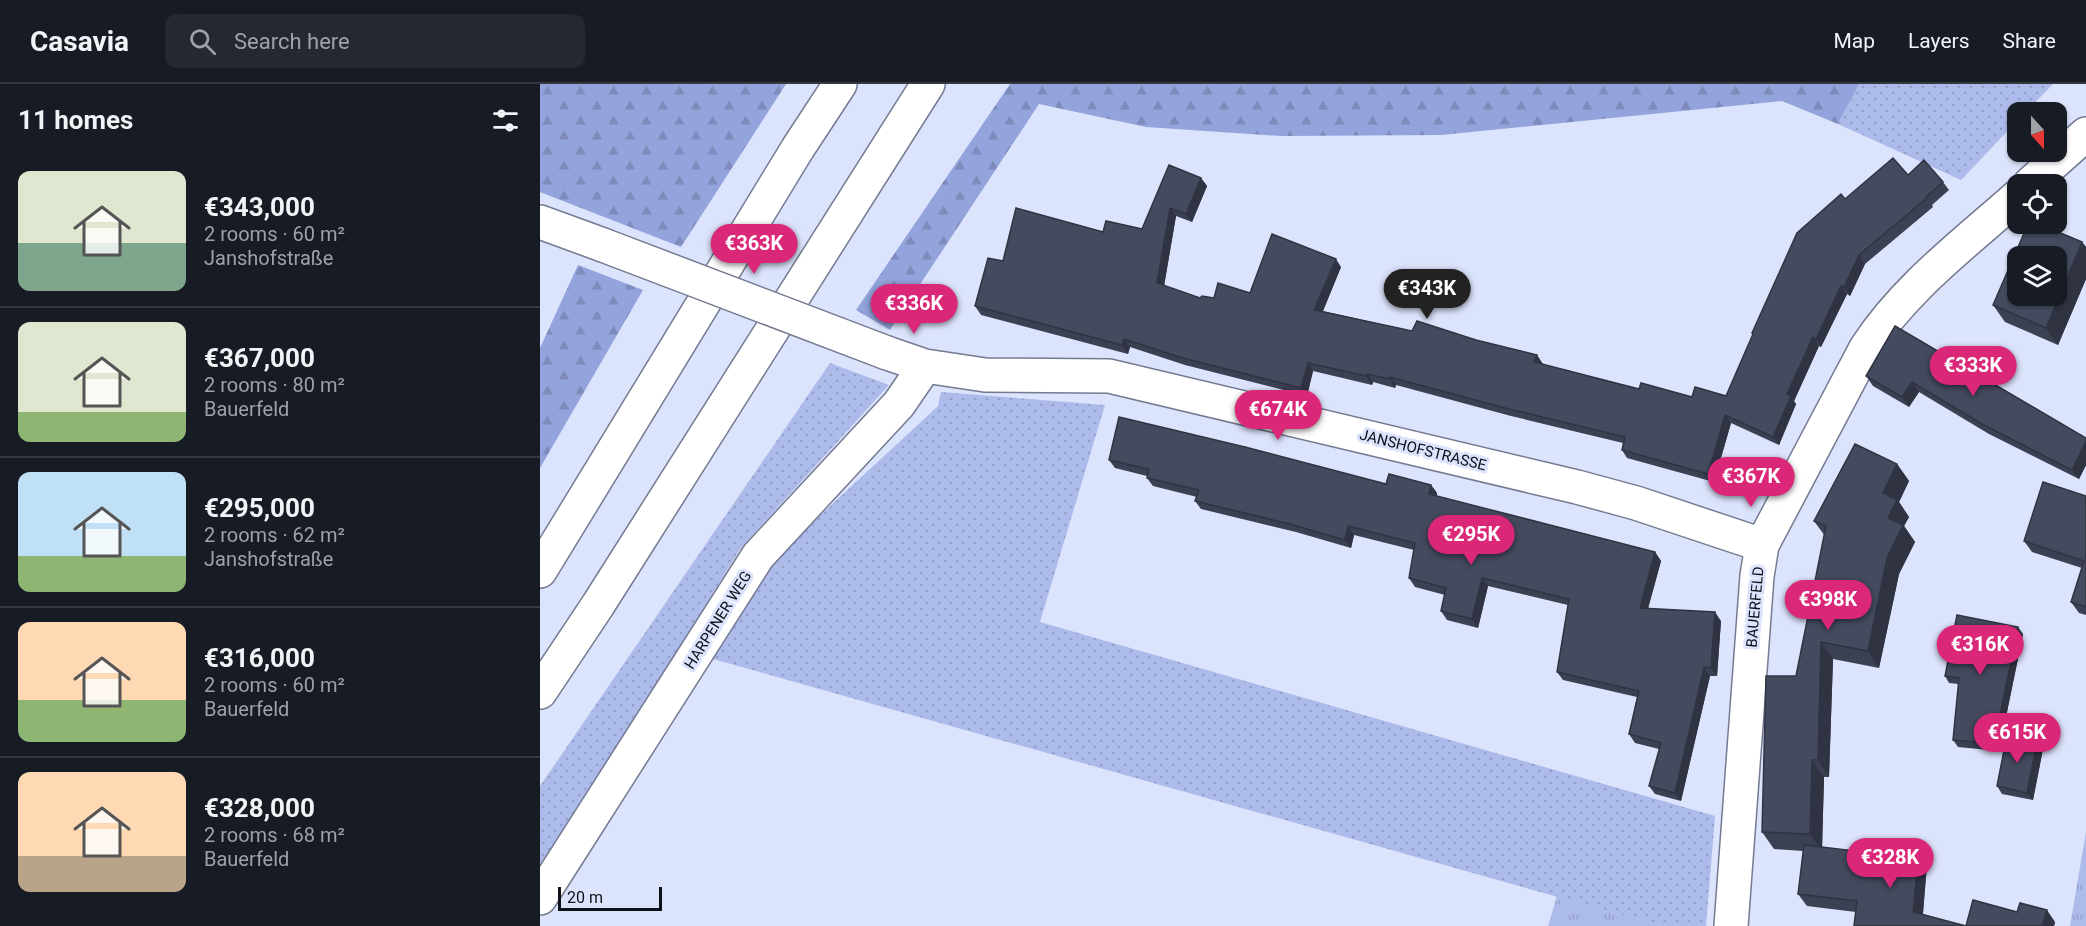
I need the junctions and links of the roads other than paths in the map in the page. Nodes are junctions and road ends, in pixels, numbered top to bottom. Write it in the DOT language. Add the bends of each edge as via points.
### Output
graph roads {
  1 [pos="840,84"];
  2 [pos="928,84"];
  3 [pos="2086,134"];
  4 [pos="2041,174"];
  5 [pos="2007,206"];
  6 [pos="540,222"];
  7 [pos="925,366"];
  8 [pos="1762,545"];
  9 [pos="540,571"];
  10 [pos="540,692"];
  11 [pos="540,898"];
  12 [pos="1731,926"];
  1 -- 9 [label="main road"];
  2 -- 10 [label="main road"];
  3 -- 4 [label="main road"];
  5 -- 8 [label="main road, BAUERFELD" via="1882,322"];
  6 -- 7 [label="main road, JANSHOFSTRASSE, bridge"];
  7 -- 8 [label="main road, JANSHOFSTRASSE" via="985,375 1109,376 1636,503"];
  7 -- 11 [label="main road, HARPENER WEG" via="899,404 758,556"];
  8 -- 12 [label="main road, BAUERFELD"];
}
